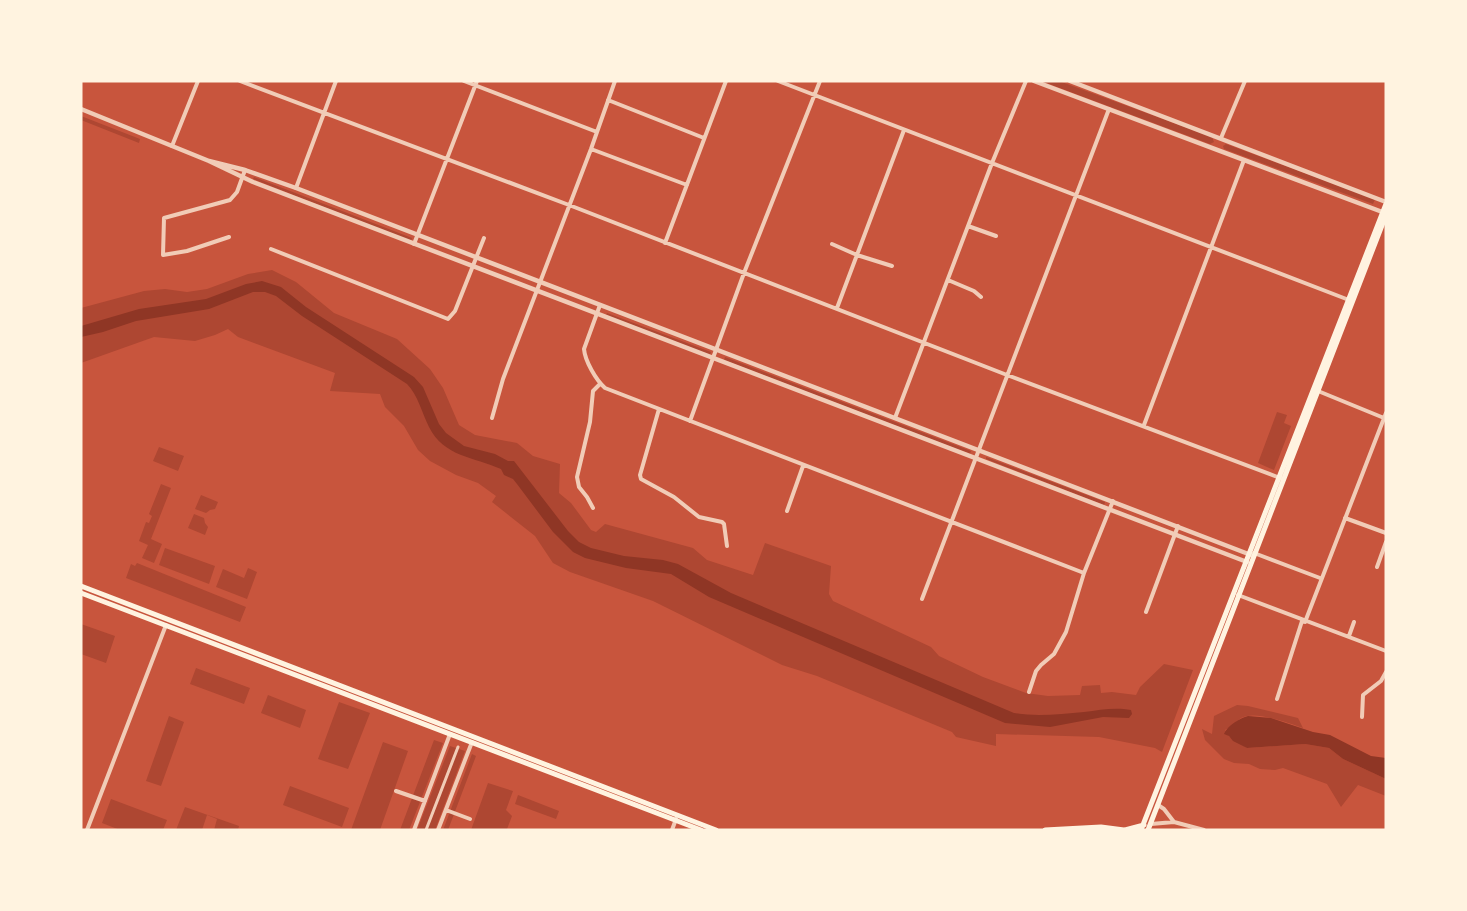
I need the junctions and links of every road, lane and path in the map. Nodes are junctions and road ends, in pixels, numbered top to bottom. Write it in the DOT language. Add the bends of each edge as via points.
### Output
graph roads {
  1 [pos="198,81"];
  2 [pos="240,81"];
  3 [pos="336,81"];
  4 [pos="464,81"];
  5 [pos="615,81"];
  6 [pos="726,81"];
  7 [pos="778,81"];
  8 [pos="820,81"];
  9 [pos="1026,81"];
  10 [pos="1034,81"];
  11 [pos="1070,81"];
  12 [pos="1245,81"];
  13 [pos="476,83"];
  14 [pos="815,95"];
  15 [pos="608,100"];
  16 [pos="81,109"];
  17 [pos="1109,110"];
  18 [pos="324,113"];
  19 [pos="904,130"];
  20 [pos="597,132"];
  21 [pos="704,138"];
  22 [pos="1221,138"];
  23 [pos="172,146"];
  24 [pos="591,149"];
  25 [pos="1216,150"];
  26 [pos="447,160"];
  27 [pos="1244,160"];
  28 [pos="209,161"];
  29 [pos="992,163"];
  30 [pos="245,170"];
  31 [pos="242,177"];
  32 [pos="687,185"];
  33 [pos="296,188"];
  34 [pos="1076,196"];
  35 [pos="1386,203"];
  36 [pos="569,205"];
  37 [pos="1385,213"];
  38 [pos="968,226"];
  39 [pos="418,235"];
  40 [pos="229,237"];
  41 [pos="996,237"];
  42 [pos="484,238"];
  43 [pos="665,243"];
  44 [pos="414,244"];
  45 [pos="832,244"];
  46 [pos="1210,248"];
  47 [pos="271,249"];
  48 [pos="857,255"];
  49 [pos="477,258"];
  50 [pos="892,266"];
  51 [pos="474,267"];
  52 [pos="744,273"];
  53 [pos="948,280"];
  54 [pos="540,282"];
  55 [pos="537,291"];
  56 [pos="981,297"];
  57 [pos="1349,300"];
  58 [pos="600,305"];
  59 [pos="837,308"];
  60 [pos="597,314"];
  61 [pos="923,343"];
  62 [pos="717,350"];
  63 [pos="713,359"];
  64 [pos="1007,375"];
  65 [pos="600,384"];
  66 [pos="1316,391"];
  67 [pos="659,409"];
  68 [pos="1385,416"];
  69 [pos="492,418"];
  70 [pos="895,418"];
  71 [pos="690,421"];
  72 [pos="1144,425"];
  73 [pos="978,450"];
  74 [pos="975,459"];
  75 [pos="803,466"];
  76 [pos="1282,478"];
  77 [pos="1113,501"];
  78 [pos="593,508"];
  79 [pos="1109,510"];
  80 [pos="787,511"];
  81 [pos="1344,518"];
  82 [pos="951,522"];
  83 [pos="1178,526"];
  84 [pos="1386,533"];
  85 [pos="1174,535"];
  86 [pos="1386,542"];
  87 [pos="727,546"];
  88 [pos="1251,556"];
  89 [pos="1377,567"];
  90 [pos="1084,573"];
  91 [pos="1320,579"];
  92 [pos="81,586"];
  93 [pos="81,593"];
  94 [pos="1236,595"];
  95 [pos="922,599"];
  96 [pos="1146,612"];
  97 [pos="1303,621"];
  98 [pos="167,622"];
  99 [pos="1354,622"];
  100 [pos="1349,636"];
  101 [pos="1386,651"];
  102 [pos="1386,672"];
  103 [pos="1029,692"];
  104 [pos="1277,699"];
  105 [pos="1362,717"];
  106 [pos="452,731"];
  107 [pos="1184,731"];
  108 [pos="473,740"];
  109 [pos="458,747"];
  110 [pos="396,791"];
  111 [pos="425,801"];
  112 [pos="1158,805"];
  113 [pos="446,810"];
  114 [pos="677,818"];
  115 [pos="470,819"];
  116 [pos="1174,822"];
  117 [pos="1146,827"];
  118 [pos="87,830"];
  119 [pos="414,830"];
  120 [pos="426,830"];
  121 [pos="438,830"];
  122 [pos="672,830"];
  123 [pos="701,830"];
  124 [pos="716,830"];
  125 [pos="1044,830"];
  126 [pos="1125,830"];
  127 [pos="1204,830"];
  1 -- 23 [label="street"];
  2 -- 18 [label="street"];
  3 -- 18 [label="street"];
  4 -- 13 [label="street"];
  5 -- 15 [label="street"];
  6 -- 21 [label="street"];
  7 -- 14 [label="street"];
  8 -- 14 [label="street"];
  9 -- 29 [label="street"];
  10 -- 17 [label="street"];
  11 -- 22 [label="street"];
  12 -- 22 [label="street"];
  13 -- 20 [label="street"];
  13 -- 26 [label="street"];
  14 -- 19 [label="street"];
  14 -- 52 [label="street"];
  15 -- 20 [label="street"];
  15 -- 21 [label="street"];
  16 -- 23 [label="street"];
  17 -- 25 [label="street"];
  17 -- 34 [label="street"];
  18 -- 26 [label="street"];
  18 -- 33 [label="street"];
  19 -- 29 [label="street"];
  19 -- 48 [label="street"];
  20 -- 24 [label="street"];
  21 -- 32 [label="street"];
  22 -- 25 [label="street"];
  22 -- 35 [label="street"];
  23 -- 28 [label="street"];
  24 -- 32 [label="street"];
  24 -- 36 [label="street"];
  25 -- 27 [label="street"];
  26 -- 36 [label="street"];
  26 -- 39 [label="street"];
  27 -- 37 [label="street"];
  27 -- 46 [label="street"];
  28 -- 30 [label="street"];
  28 -- 31 [label="street"];
  29 -- 34 [label="street"];
  29 -- 38 [label="street"];
  30 -- 31 [label="street"];
  30 -- 33 [label="street"];
  31 -- 40 [label="street" via="230,200 164,218 163,255"];
  31 -- 44 [label="street"];
  32 -- 43 [label="street"];
  33 -- 39 [label="street"];
  34 -- 46 [label="street"];
  34 -- 64 [label="street"];
  35 -- 37 [label="main road"];
  36 -- 43 [label="street"];
  36 -- 54 [label="street"];
  37 -- 57 [label="main road"];
  37 -- 66 [label="main road"];
  38 -- 41 [label="street"];
  38 -- 53 [label="street"];
  39 -- 44 [label="street"];
  39 -- 49 [label="street"];
  42 -- 49 [label="street"];
  43 -- 52 [label="street"];
  44 -- 51 [label="street"];
  45 -- 48 [label="street"];
  46 -- 57 [label="street"];
  46 -- 72 [label="street"];
  47 -- 51 [label="street" via="448,319"];
  48 -- 50 [label="street"];
  48 -- 59 [label="street"];
  49 -- 51 [label="street"];
  49 -- 54 [label="street"];
  51 -- 55 [label="street"];
  52 -- 59 [label="street"];
  52 -- 62 [label="street"];
  53 -- 56 [label="street"];
  53 -- 61 [label="street"];
  54 -- 55 [label="street"];
  54 -- 58 [label="street"];
  55 -- 60 [label="street"];
  55 -- 69 [label="street"];
  57 -- 66 [label="main road"];
  58 -- 60 [label="street"];
  58 -- 62 [label="street"];
  59 -- 61 [label="street"];
  60 -- 63 [label="street"];
  60 -- 65 [label="street" via="584,348"];
  61 -- 64 [label="street"];
  61 -- 70 [label="street"];
  62 -- 63 [label="street"];
  62 -- 70 [label="street"];
  63 -- 71 [label="street"];
  63 -- 74 [label="street"];
  64 -- 72 [label="street"];
  64 -- 73 [label="street"];
  65 -- 67 [label="street"];
  65 -- 78 [label="street" via="593,391 577,477"];
  66 -- 68 [label="street"];
  66 -- 76 [label="main road"];
  67 -- 71 [label="street"];
  67 -- 87 [label="street" via="645,451 641,479 674,497 699,517 722,522"];
  68 -- 81 [label="street"];
  70 -- 73 [label="street"];
  71 -- 75 [label="street"];
  72 -- 76 [label="street"];
  73 -- 74 [label="street"];
  73 -- 77 [label="street"];
  74 -- 79 [label="street"];
  74 -- 82 [label="street"];
  75 -- 80 [label="street"];
  75 -- 82 [label="street"];
  76 -- 88 [label="main road"];
  77 -- 79 [label="street"];
  77 -- 83 [label="street"];
  79 -- 85 [label="street"];
  79 -- 90 [label="street"];
  81 -- 84 [label="street"];
  81 -- 91 [label="street"];
  82 -- 90 [label="street"];
  82 -- 95 [label="street"];
  83 -- 85 [label="street"];
  83 -- 88 [label="street"];
  85 -- 88 [label="street"];
  85 -- 96 [label="street"];
  86 -- 89 [label="street"];
  88 -- 91 [label="street"];
  88 -- 94 [label="main road"];
  90 -- 103 [label="street" via="1066,632 1054,654 1036,671"];
  91 -- 97 [label="street"];
  92 -- 98 [label="main road"];
  93 -- 98 [label="main road"];
  94 -- 97 [label="street"];
  94 -- 107 [label="main road"];
  97 -- 100 [label="street"];
  97 -- 104 [label="street"];
  98 -- 106 [label="main road"];
  98 -- 118 [label="street"];
  99 -- 100 [label="street"];
  100 -- 101 [label="street"];
  102 -- 105 [label="street" via="1363,695"];
  106 -- 108 [label="main road"];
  106 -- 111 [label="street"];
  107 -- 112 [label="main road"];
  107 -- 117 [label="main road"];
  108 -- 113 [label="street"];
  108 -- 114 [label="main road"];
  109 -- 120 [label="street"];
  110 -- 111 [label="street"];
  111 -- 119 [label="street"];
  112 -- 116 [label="street"];
  112 -- 117 [label="main road"];
  113 -- 115 [label="street"];
  113 -- 121 [label="street"];
  114 -- 122 [label="street"];
  114 -- 123 [label="main road"];
  114 -- 124 [label="main road"];
  116 -- 117 [label="street"];
  116 -- 127 [label="street"];
  117 -- 126 [label="main road"];
  125 -- 126 [label="main road"];
}
